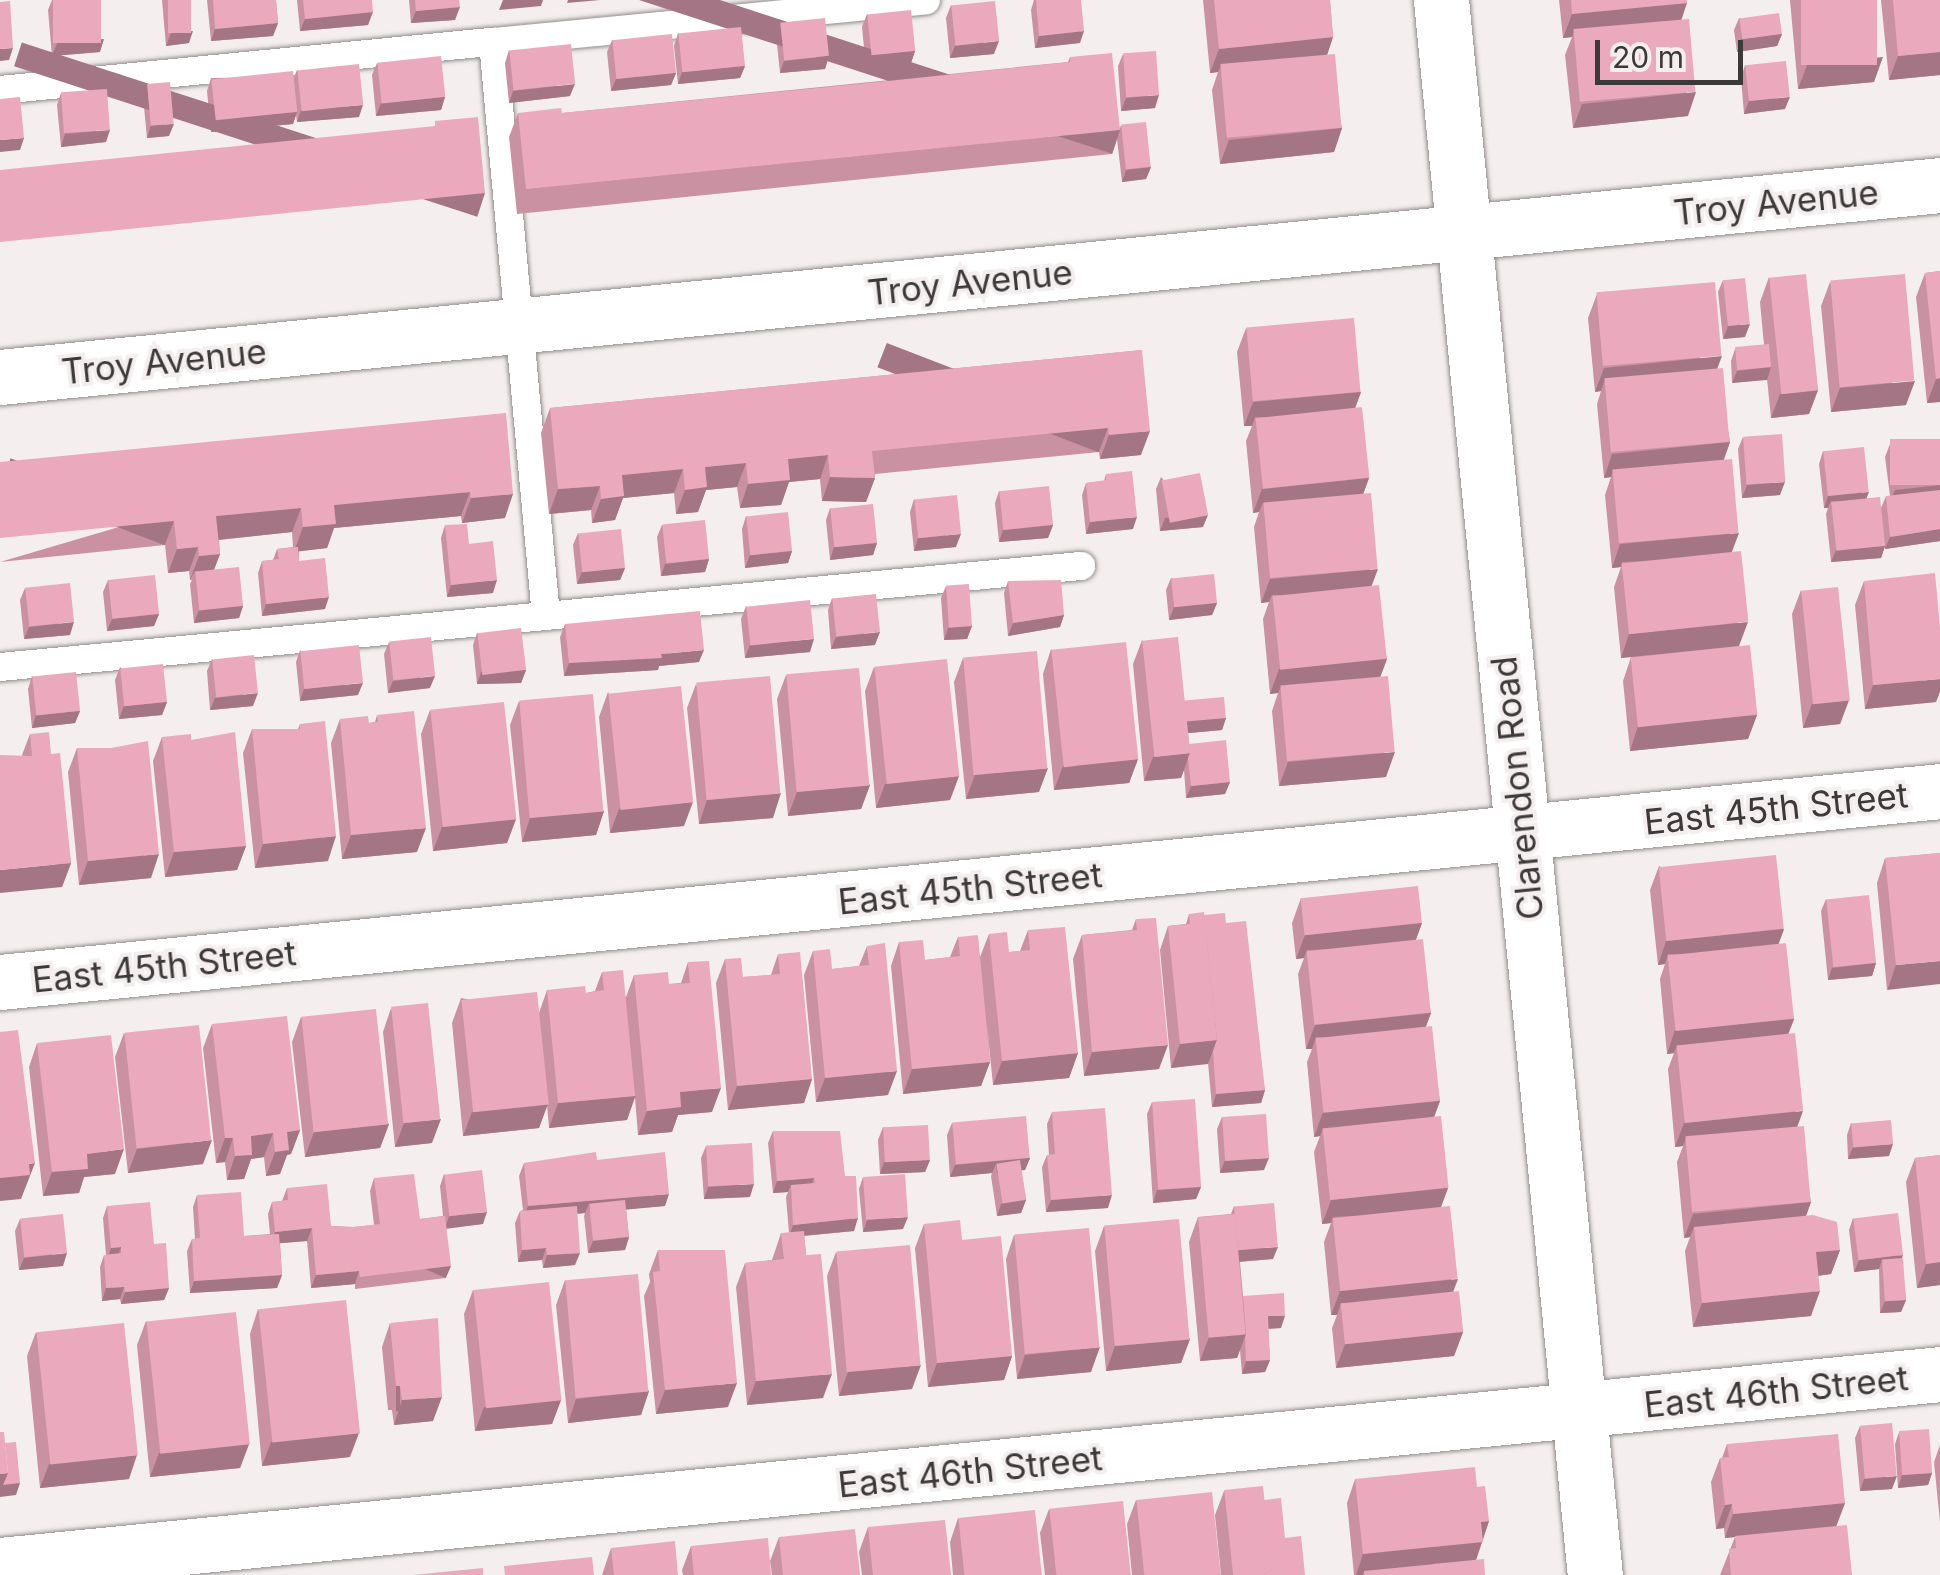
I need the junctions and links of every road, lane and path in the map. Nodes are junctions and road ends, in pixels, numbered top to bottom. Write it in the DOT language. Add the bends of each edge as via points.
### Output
graph roads {
  1 [pos="926,0"];
  2 [pos="1441,0"];
  3 [pos="493,42"];
  4 [pos="0,90"];
  5 [pos="1940,185"];
  6 [pos="1464,233"];
  7 [pos="518,326"];
  8 [pos="0,377"];
  9 [pos="1081,566"];
  10 [pos="546,616"];
  11 [pos="0,667"];
  12 [pos="1940,791"];
  13 [pos="1522,835"];
  14 [pos="0,982"];
  15 [pos="1940,1374"];
  16 [pos="1579,1411"];
  17 [pos="0,1565"];
  18 [pos="1596,1575"];
  1 -- 3 [label="lane"];
  2 -- 6 [label="street, Clarendon Road"];
  3 -- 4 [label="lane"];
  3 -- 7 [label="lane"];
  5 -- 6 [label="street, Troy Avenue"];
  6 -- 7 [label="street, Troy Avenue"];
  6 -- 13 [label="street, Clarendon Road"];
  7 -- 8 [label="street, Troy Avenue"];
  7 -- 10 [label="lane"];
  9 -- 10 [label="lane"];
  10 -- 11 [label="lane"];
  12 -- 13 [label="street, East 45th Street"];
  13 -- 14 [label="street, East 45th Street"];
  13 -- 16 [label="street, Clarendon Road"];
  15 -- 16 [label="street, East 46th Street"];
  16 -- 17 [label="street, East 46th Street"];
  16 -- 18 [label="street, Clarendon Road"];
}
